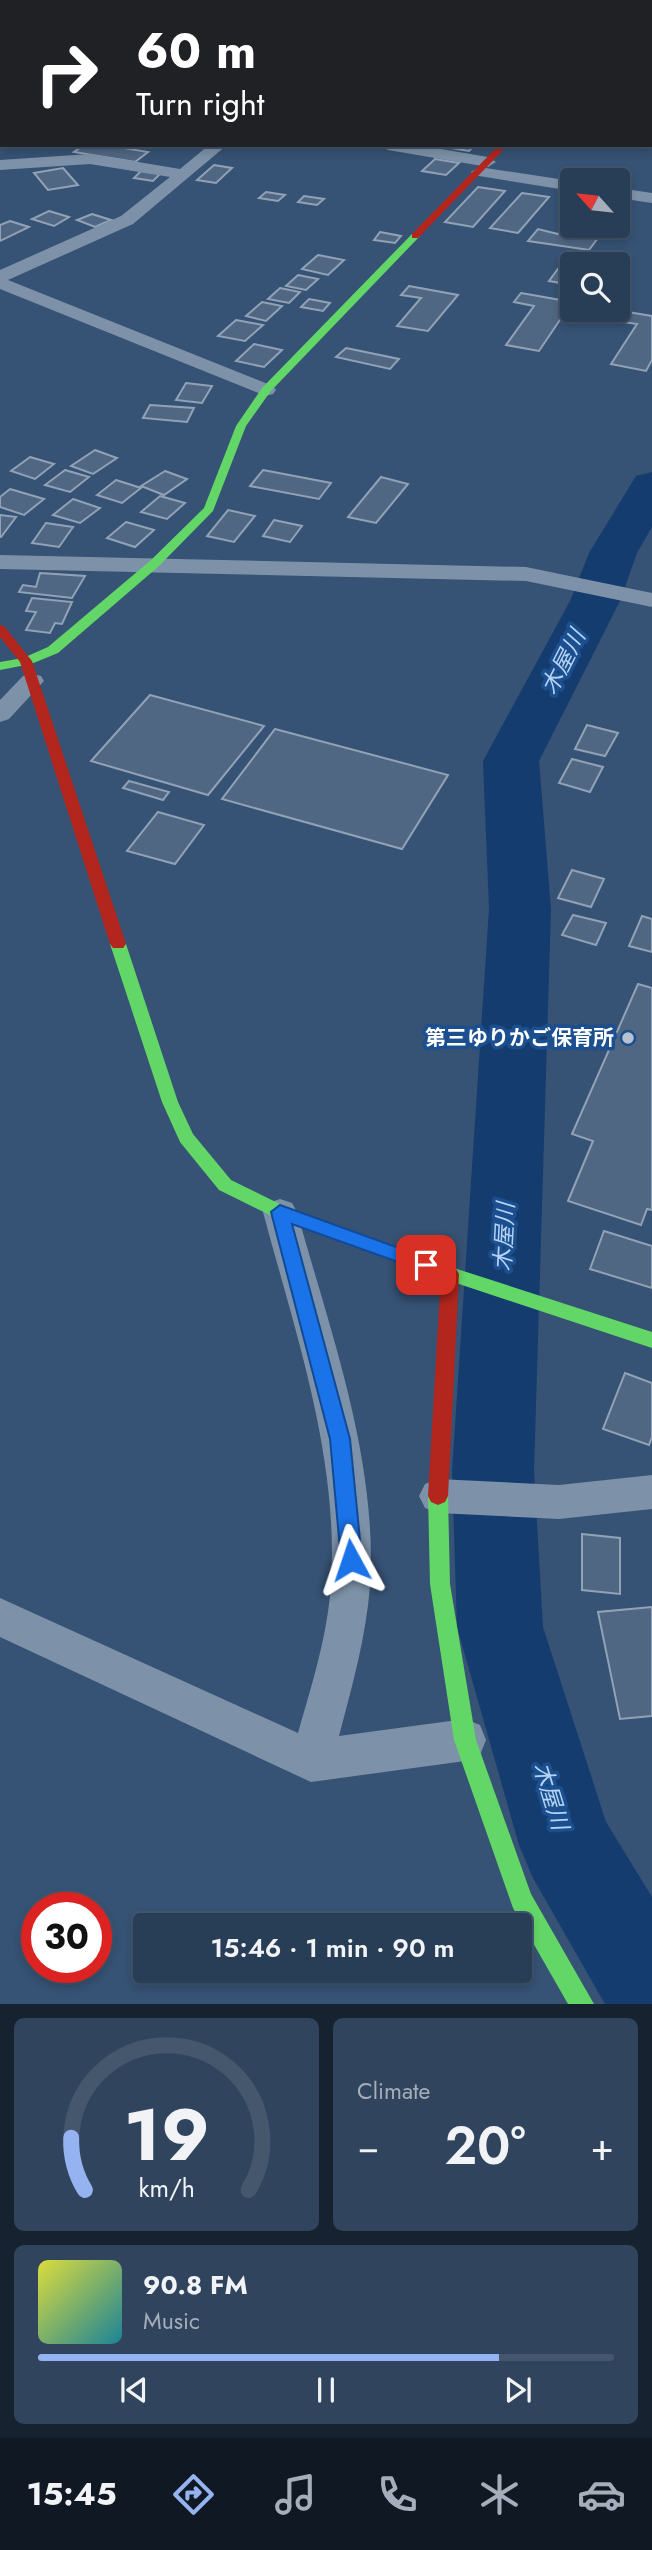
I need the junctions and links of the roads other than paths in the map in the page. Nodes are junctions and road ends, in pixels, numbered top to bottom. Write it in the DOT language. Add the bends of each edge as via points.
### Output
graph roads {
  1 [pos="33,147"];
  2 [pos="216,147"];
  3 [pos="396,147"];
  4 [pos="502,147"];
  5 [pos="55,159"];
  6 [pos="0,165"];
  7 [pos="484,167"];
  8 [pos="181,174"];
  9 [pos="560,183"];
  10 [pos="630,195"];
  11 [pos="652,198"];
  12 [pos="0,277"];
  13 [pos="0,284"];
  14 [pos="265,390"];
  15 [pos="0,562"];
  16 [pos="155,563"];
  17 [pos="652,600"];
  18 [pos="0,629"];
  19 [pos="0,666"];
  20 [pos="29,671"];
  21 [pos="0,714"];
  22 [pos="280,1212"];
  23 [pos="450,1274"];
  24 [pos="652,1340"];
  25 [pos="652,1492"];
  26 [pos="438,1496"];
  27 [pos="0,1617"];
  28 [pos="465,1740"];
  29 [pos="311,1761"];
  30 [pos="582,2004"];
  1 -- 5 [label="street"];
  2 -- 8 [label="street"];
  3 -- 7 [label="street"];
  4 -- 7 [label="street"];
  5 -- 6 [label="street"];
  5 -- 8 [label="street" via="90,159"];
  7 -- 9 [label="street"];
  7 -- 14 [label="street"];
  8 -- 12 [label="street" via="127,220"];
  10 -- 11 [label="street"];
  13 -- 14 [label="street"];
  14 -- 16 [label="street" via="241,426 209,509"];
  15 -- 16 [label="street"];
  16 -- 17 [label="street" via="526,574"];
  16 -- 20 [label="street"];
  18 -- 20 [label="street"];
  19 -- 20 [label="street"];
  20 -- 21 [label="street"];
  20 -- 22 [label="street" via="149,1044 186,1137 225,1185"];
  22 -- 23 [label="street"];
  22 -- 29 [label="street" via="340,1439 351,1560 340,1663"];
  23 -- 24 [label="street"];
  23 -- 26 [label="street"];
  25 -- 26 [label="street" via="559,1502"];
  26 -- 28 [label="street" via="440,1584"];
  27 -- 29 [label="street"];
  28 -- 29 [label="street"];
  28 -- 30 [label="street" via="521,1900"];
}
